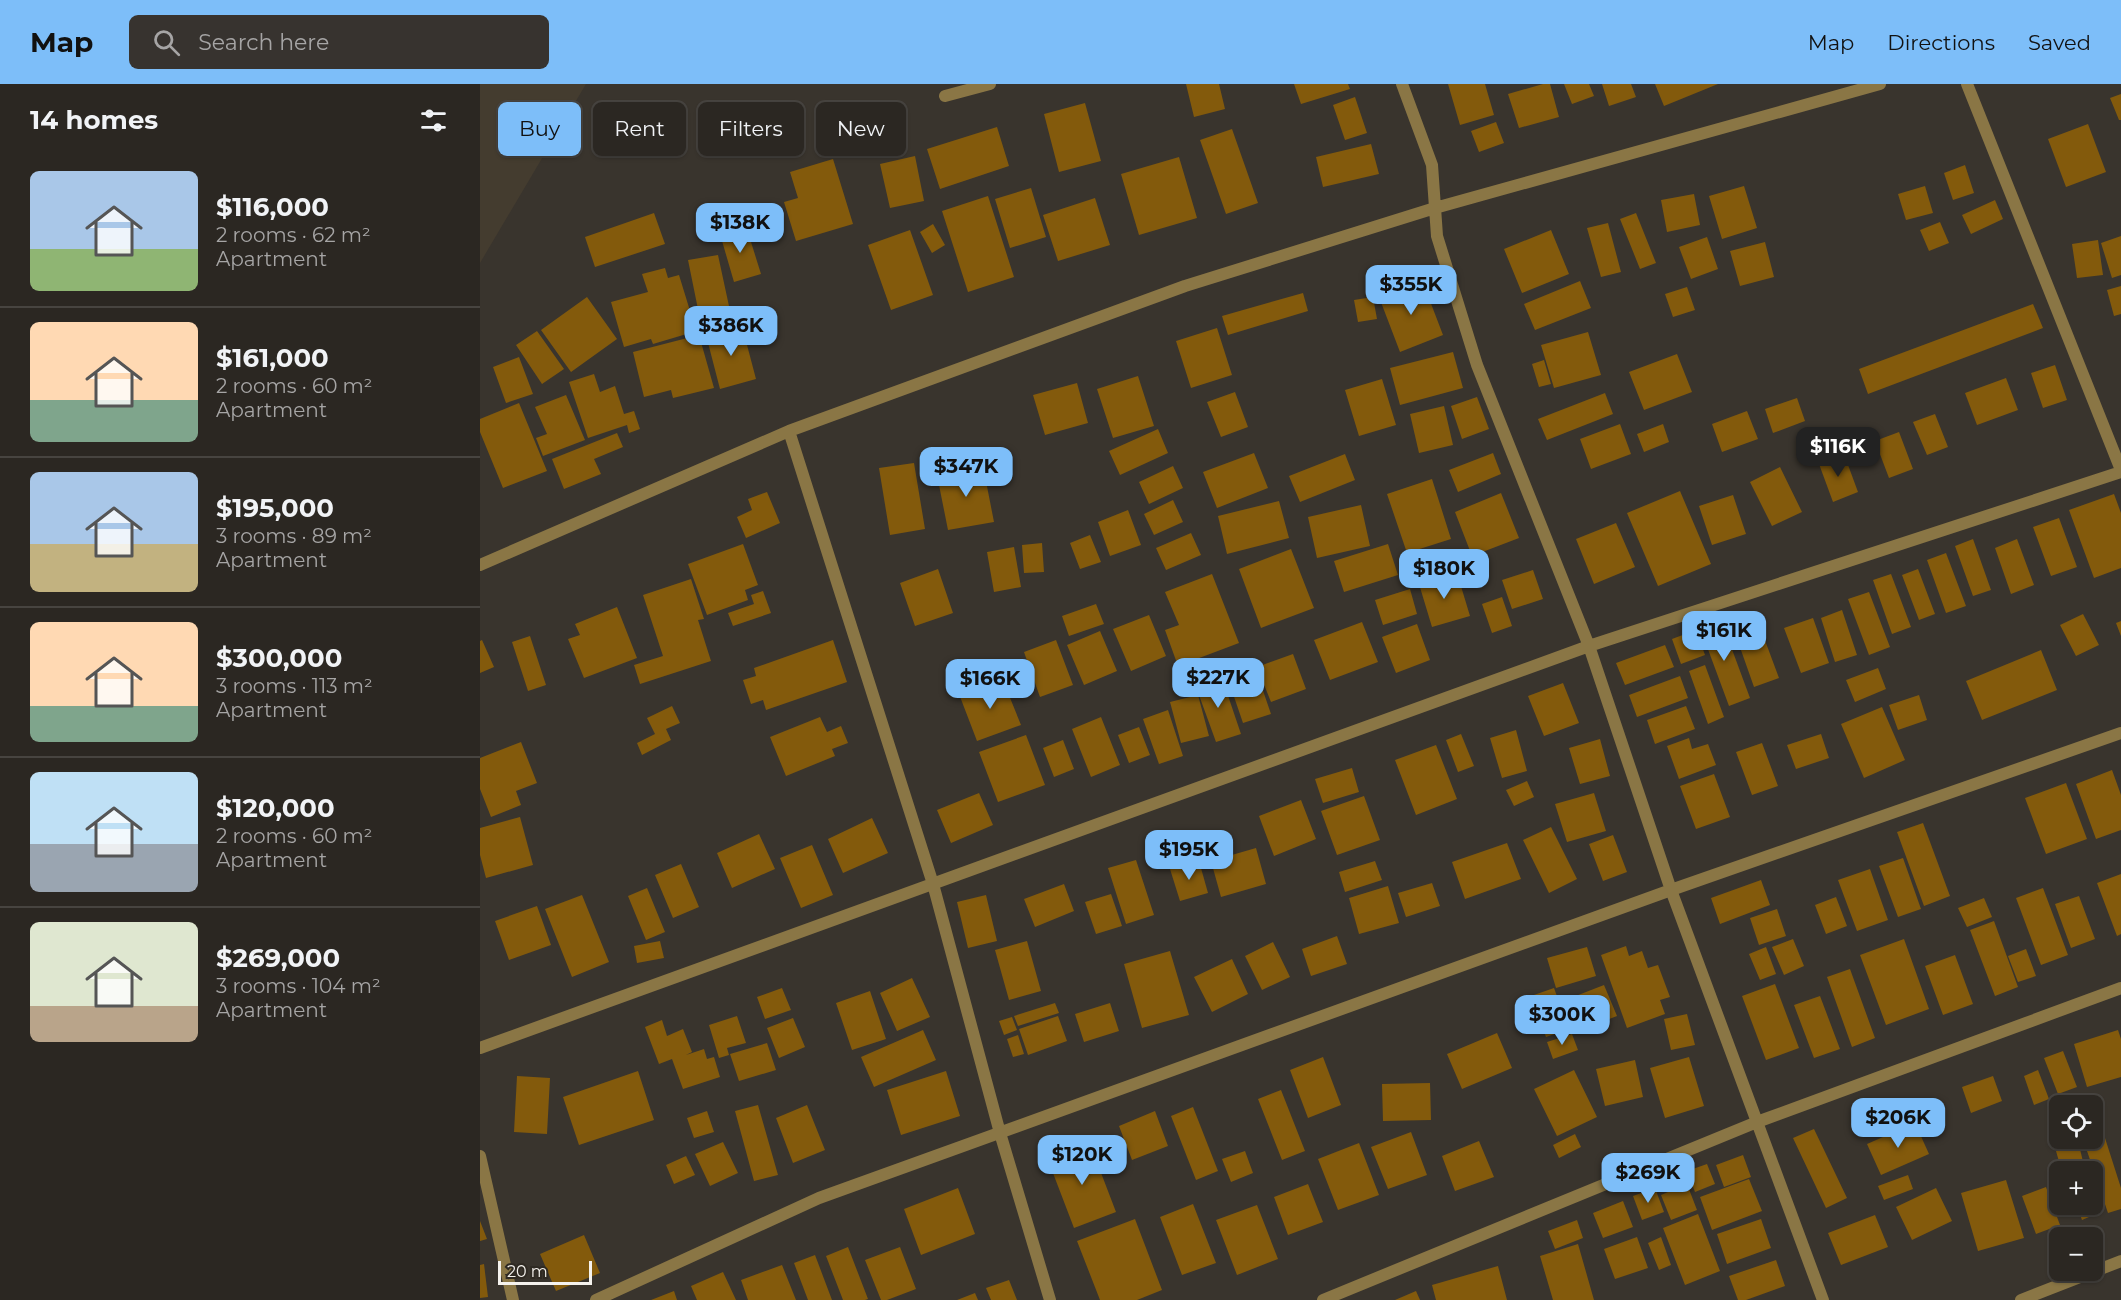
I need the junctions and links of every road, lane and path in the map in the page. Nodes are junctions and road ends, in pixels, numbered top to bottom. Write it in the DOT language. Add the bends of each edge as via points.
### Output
graph roads {
  1 [pos="990,84"];
  2 [pos="1402,84"];
  3 [pos="1880,84"];
  4 [pos="1967,84"];
  5 [pos="945,96"];
  6 [pos="1435,208"];
  7 [pos="789,431"];
  8 [pos="2121,471"];
  9 [pos="480,565"];
  10 [pos="1589,646"];
  11 [pos="2121,734"];
  12 [pos="933,884"];
  13 [pos="1671,890"];
  14 [pos="2121,988"];
  15 [pos="480,1048"];
  16 [pos="1757,1122"];
  17 [pos="1000,1133"];
  18 [pos="480,1156"];
  19 [pos="2121,1261"];
  20 [pos="513,1300"];
  21 [pos="597,1300"];
  22 [pos="1050,1300"];
  23 [pos="1323,1300"];
  24 [pos="1823,1300"];
  25 [pos="2021,1300"];
  1 -- 5 [label="street"];
  2 -- 6 [label="street" via="1432,165"];
  3 -- 6 [label="street"];
  4 -- 8 [label="street"];
  6 -- 7 [label="street" via="1185,286"];
  6 -- 10 [label="street" via="1437,236 1477,365"];
  7 -- 9 [label="street"];
  7 -- 12 [label="street"];
  8 -- 10 [label="street"];
  10 -- 12 [label="street"];
  10 -- 13 [label="street"];
  11 -- 13 [label="street"];
  12 -- 15 [label="street"];
  12 -- 17 [label="street"];
  13 -- 16 [label="street"];
  13 -- 17 [label="street"];
  14 -- 16 [label="street"];
  16 -- 23 [label="street"];
  16 -- 24 [label="street"];
  17 -- 21 [label="street" via="819,1198"];
  17 -- 22 [label="street"];
  18 -- 20 [label="street"];
  19 -- 25 [label="street"];
}
